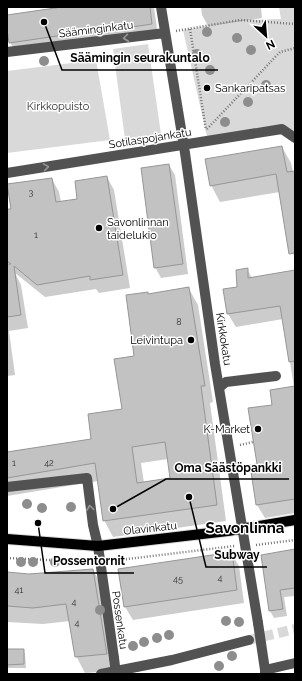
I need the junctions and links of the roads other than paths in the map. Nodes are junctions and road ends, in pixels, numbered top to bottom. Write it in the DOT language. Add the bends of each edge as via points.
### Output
graph roads {
  1 [pos="161,7"];
  2 [pos="165,33"];
  3 [pos="7,52"];
  4 [pos="295,138"];
  5 [pos="184,146"];
  6 [pos="7,173"];
  7 [pos="276,376"];
  8 [pos="220,387"];
  9 [pos="7,487"];
  10 [pos="295,520"];
  11 [pos="243,529"];
  12 [pos="7,538"];
  13 [pos="98,546"];
  14 [pos="249,640"];
  15 [pos="295,662"];
  16 [pos="265,672"];
  17 [pos="101,674"];
  18 [pos="116,674"];
  1 -- 2 [label="street, Kirkkokatu"];
  2 -- 3 [label="street, Sääminginkatu, one-way"];
  2 -- 5 [label="street, Kirkkokatu"];
  4 -- 5 [label="street, Sotilaspojankatu" via="282,129"];
  6 -- 5 [label="street, Sotilaspojankatu, one-way"];
  5 -- 8 [label="street, Kirkkokatu" via="210,334"];
  7 -- 8 [label="street" via="226,382"];
  8 -- 11 [label="street, Kirkkokatu"];
  13 -- 9 [label="street, Possenkatu, one-way" via="86,478"];
  10 -- 11 [label="main road, Olavinkatu"];
  11 -- 13 [label="main road, Olavinkatu"];
  11 -- 16 [label="street, Kirkkokatu, bridge"];
  12 -- 13 [label="main road, Olavinkatu"];
  13 -- 18 [label="street, Possenkatu, bridge"];
  14 -- 17 [label="street" via="172,660"];
  15 -- 16 [label="street"];
}
